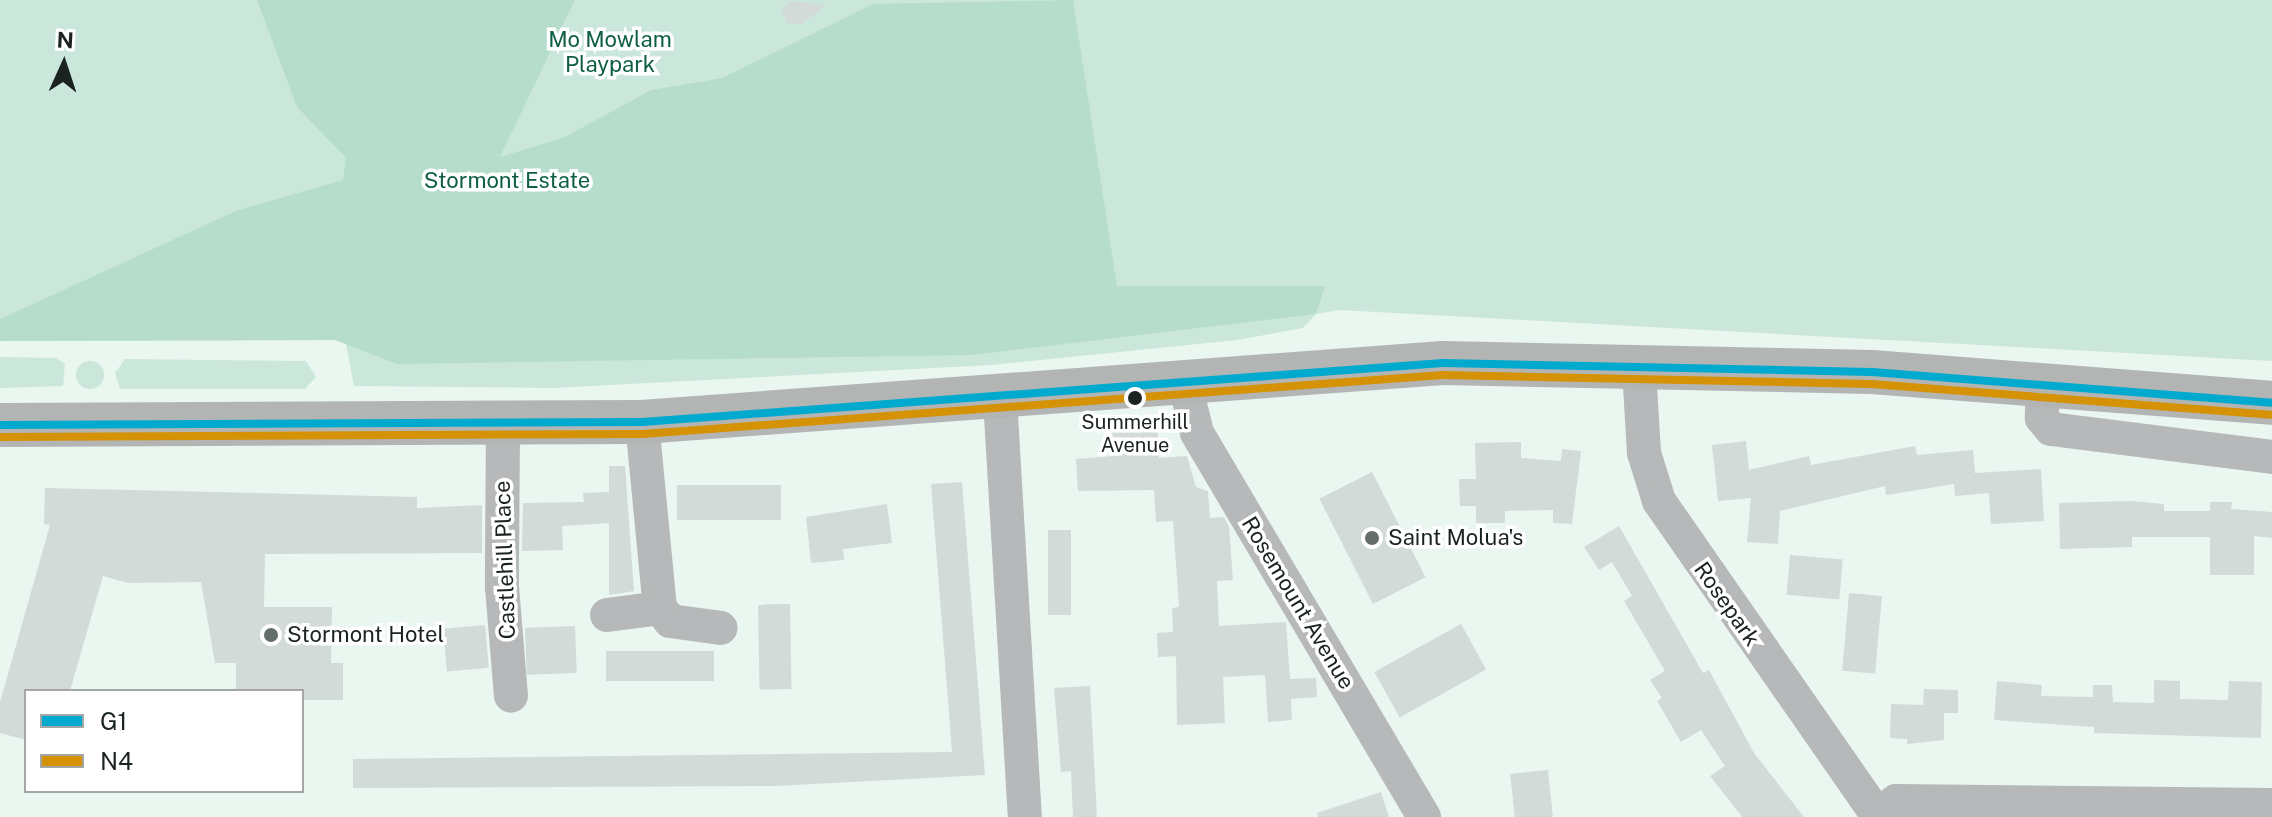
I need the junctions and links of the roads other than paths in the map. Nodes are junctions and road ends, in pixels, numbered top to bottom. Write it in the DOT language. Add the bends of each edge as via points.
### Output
graph roads {
  1 [pos="1639,369"];
  2 [pos="2043,382"];
  3 [pos="1185,384"];
  4 [pos="1000,399"];
  5 [pos="2272,403"];
  6 [pos="642,422"];
  7 [pos="0,425"];
  8 [pos="503,425"];
  9 [pos="2272,457"];
  10 [pos="660,608"];
  11 [pos="607,615"];
  12 [pos="721,628"];
  13 [pos="511,696"];
  14 [pos="2272,805"];
  15 [pos="1878,816"];
  16 [pos="1025,817"];
  17 [pos="1424,817"];
  1 -- 2 [label="highway"];
  1 -- 3 [label="highway" via="1443,363"];
  1 -- 15 [label="street, Rosepark" via="1644,453 1659,501"];
  2 -- 5 [label="highway"];
  2 -- 9 [label="street" via="2042,418 2051,429"];
  3 -- 4 [label="highway"];
  3 -- 17 [label="street, Rosemount Avenue" via="1197,433"];
  4 -- 6 [label="highway"];
  4 -- 16 [label="street"];
  6 -- 8 [label="highway"];
  6 -- 10 [label="street"];
  7 -- 8 [label="highway"];
  8 -- 13 [label="street, Castlehill Place" via="502,587"];
  10 -- 11 [label="street"];
  10 -- 12 [label="street" via="670,621"];
  14 -- 15 [label="street" via="1896,801"];
}
